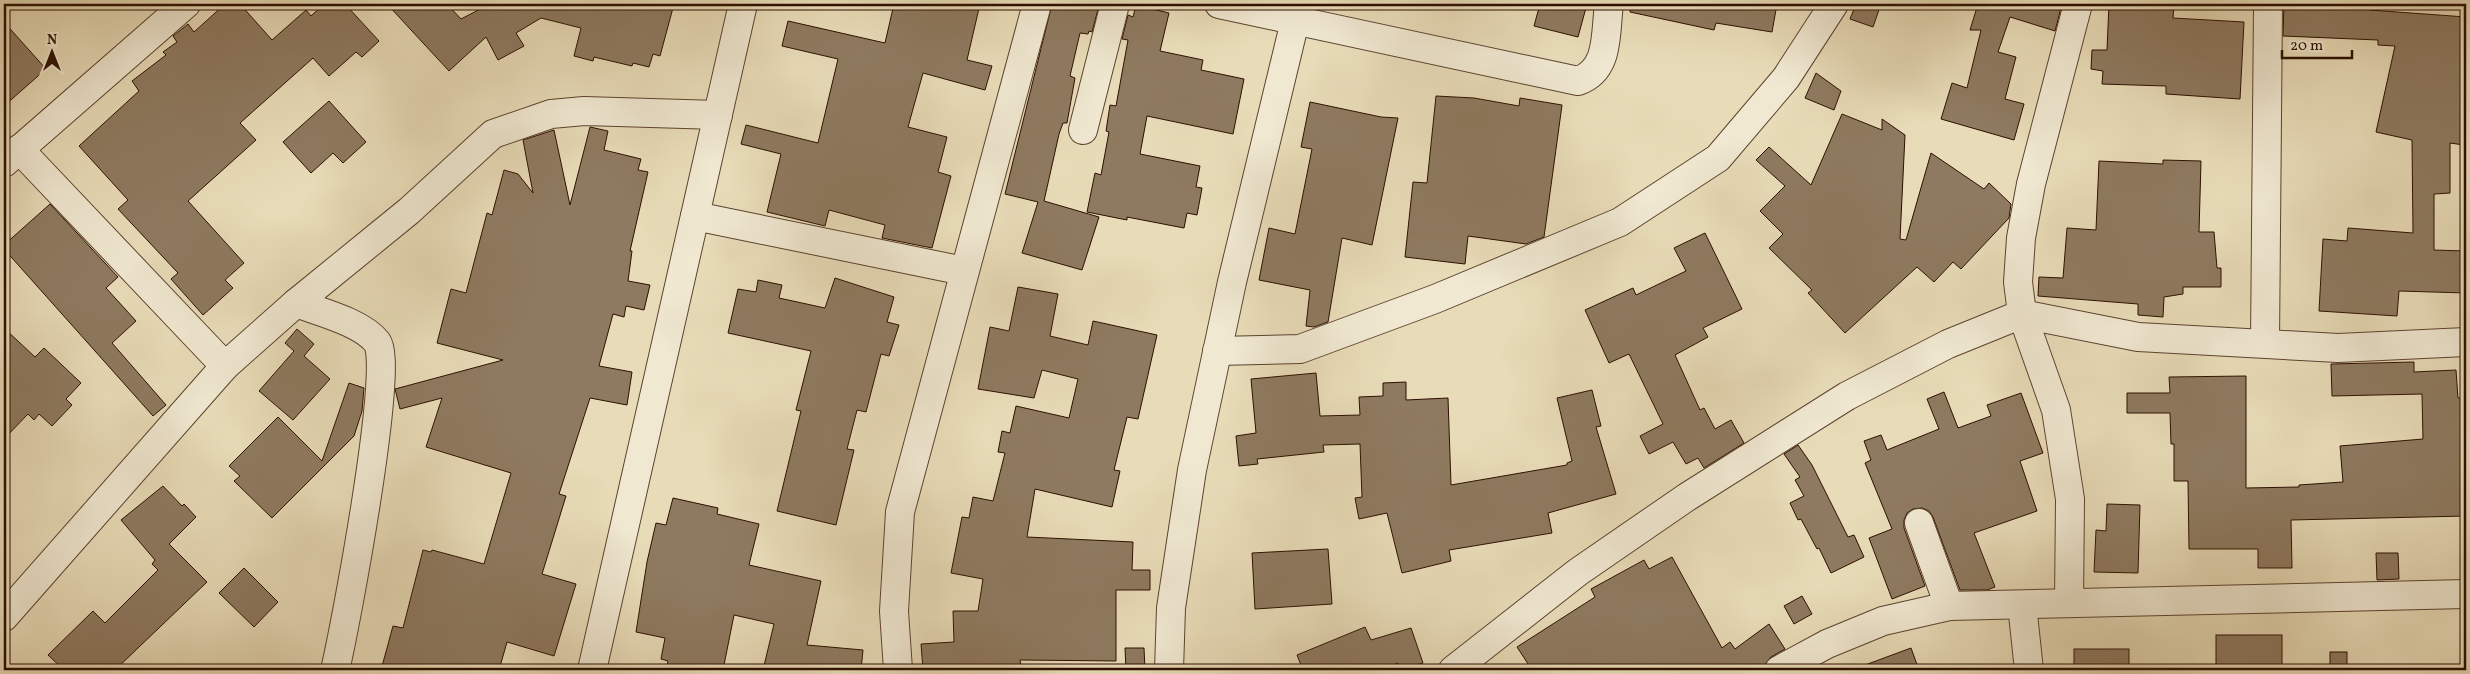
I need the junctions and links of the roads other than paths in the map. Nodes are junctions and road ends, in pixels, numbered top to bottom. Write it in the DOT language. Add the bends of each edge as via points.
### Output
graph roads {
  1 [pos="186,4"];
  2 [pos="743,4"];
  3 [pos="1037,4"];
  4 [pos="1115,4"];
  5 [pos="1219,4"];
  6 [pos="1609,4"];
  7 [pos="1834,4"];
  8 [pos="2078,4"];
  9 [pos="2268,4"];
  10 [pos="1295,21"];
  11 [pos="718,115"];
  12 [pos="1083,130"];
  13 [pos="12,156"];
  14 [pos="695,216"];
  15 [pos="964,271"];
  16 [pos="296,303"];
  17 [pos="2022,314"];
  18 [pos="2466,342"];
  19 [pos="2265,343"];
  20 [pos="1217,351"];
  21 [pos="225,366"];
  22 [pos="1919,522"];
  23 [pos="2466,594"];
  24 [pos="2069,603"];
  25 [pos="2022,605"];
  26 [pos="1949,606"];
  27 [pos="4,617"];
  28 [pos="335,670"];
  29 [pos="592,670"];
  30 [pos="898,670"];
  31 [pos="1170,670"];
  32 [pos="1453,670"];
  33 [pos="1779,670"];
  34 [pos="2029,670"];
  1 -- 13 [label="street"];
  2 -- 11 [label="street"];
  3 -- 15 [label="street"];
  4 -- 12 [label="street"];
  5 -- 10 [label="street"];
  6 -- 10 [label="street" via="1602,60 1591,76 1578,81"];
  7 -- 20 [label="street" via="1786,78 1718,158 1620,222 1435,299 1300,349"];
  8 -- 17 [label="street" via="2029,193 2018,282"];
  9 -- 19 [label="street"];
  10 -- 20 [label="street"];
  11 -- 14 [label="street"];
  11 -- 16 [label="street" via="584,110 551,114 492,134 409,211"];
  13 -- 21 [label="street"];
  14 -- 15 [label="street"];
  14 -- 29 [label="street"];
  15 -- 30 [label="street" via="900,512 894,611"];
  16 -- 21 [label="street"];
  16 -- 28 [label="street" via="362,328 379,343 383,366 368,493"];
  17 -- 19 [label="street" via="2138,337"];
  17 -- 24 [label="street" via="2056,410 2070,499"];
  17 -- 32 [label="street" via="1948,344 1846,396 1687,497 1578,572"];
  18 -- 19 [label="street" via="2338,348"];
  20 -- 31 [label="street" via="1192,470 1172,599"];
  21 -- 27 [label="street"];
  22 -- 26 [label="street"];
  23 -- 24 [label="street"];
  24 -- 25 [label="street"];
  25 -- 26 [label="street"];
  25 -- 34 [label="street"];
  26 -- 33 [label="street" via="1883,621 1827,644"];
}
